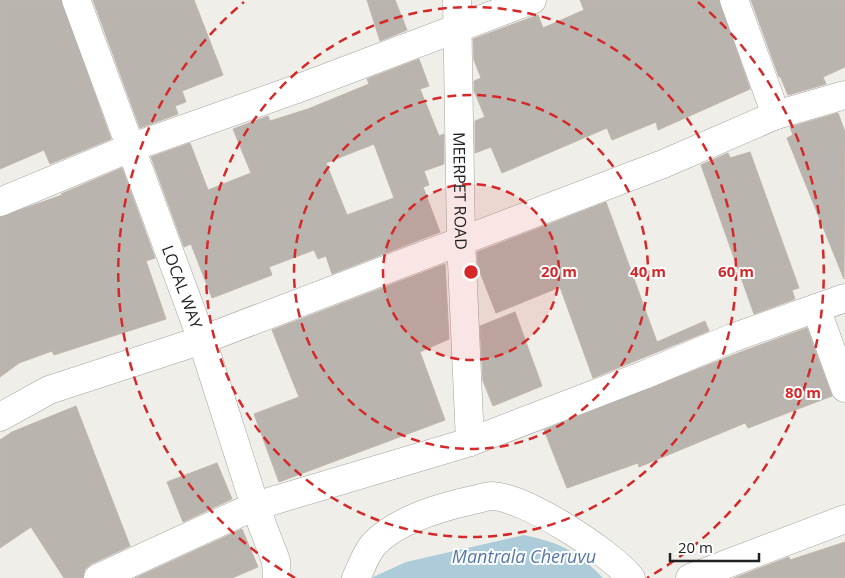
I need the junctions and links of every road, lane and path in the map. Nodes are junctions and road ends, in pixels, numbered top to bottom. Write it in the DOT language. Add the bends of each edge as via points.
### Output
graph roads {
  1 [pos="76,0"];
  2 [pos="458,0"];
  3 [pos="532,0"];
  4 [pos="734,0"];
  5 [pos="458,28"];
  6 [pos="845,95"];
  7 [pos="776,115"];
  8 [pos="130,148"];
  9 [pos="0,202"];
  10 [pos="461,240"];
  11 [pos="845,298"];
  12 [pos="816,308"];
  13 [pos="202,340"];
  14 [pos="845,388"];
  15 [pos="0,417"];
  16 [pos="470,442"];
  17 [pos="255,506"];
  18 [pos="845,519"];
  19 [pos="98,578"];
  20 [pos="277,578"];
  21 [pos="356,578"];
  22 [pos="631,578"];
  23 [pos="690,578"];
  1 -- 8 [label="street, LOCAL WAY"];
  2 -- 5 [label="street, MEERPET ROAD"];
  3 -- 5 [label="street"];
  4 -- 7 [label="street"];
  5 -- 8 [label="street"];
  5 -- 10 [label="street, MEERPET ROAD"];
  6 -- 7 [label="street"];
  7 -- 10 [label="street" via="663,164"];
  8 -- 9 [label="street"];
  8 -- 13 [label="street, LOCAL WAY"];
  10 -- 13 [label="street"];
  10 -- 16 [label="street, MEERPET ROAD"];
  11 -- 12 [label="street"];
  12 -- 14 [label="street"];
  12 -- 16 [label="street"];
  13 -- 15 [label="street" via="49,390"];
  13 -- 17 [label="street, LOCAL WAY"];
  16 -- 17 [label="street"];
  17 -- 19 [label="street"];
  17 -- 20 [label="street, LOCAL WAY" via="276,560"];
  18 -- 23 [label="street"];
  21 -- 22 [label="street" via="373,545 400,526 440,507 492,496 524,506 569,529 620,565"];
}
